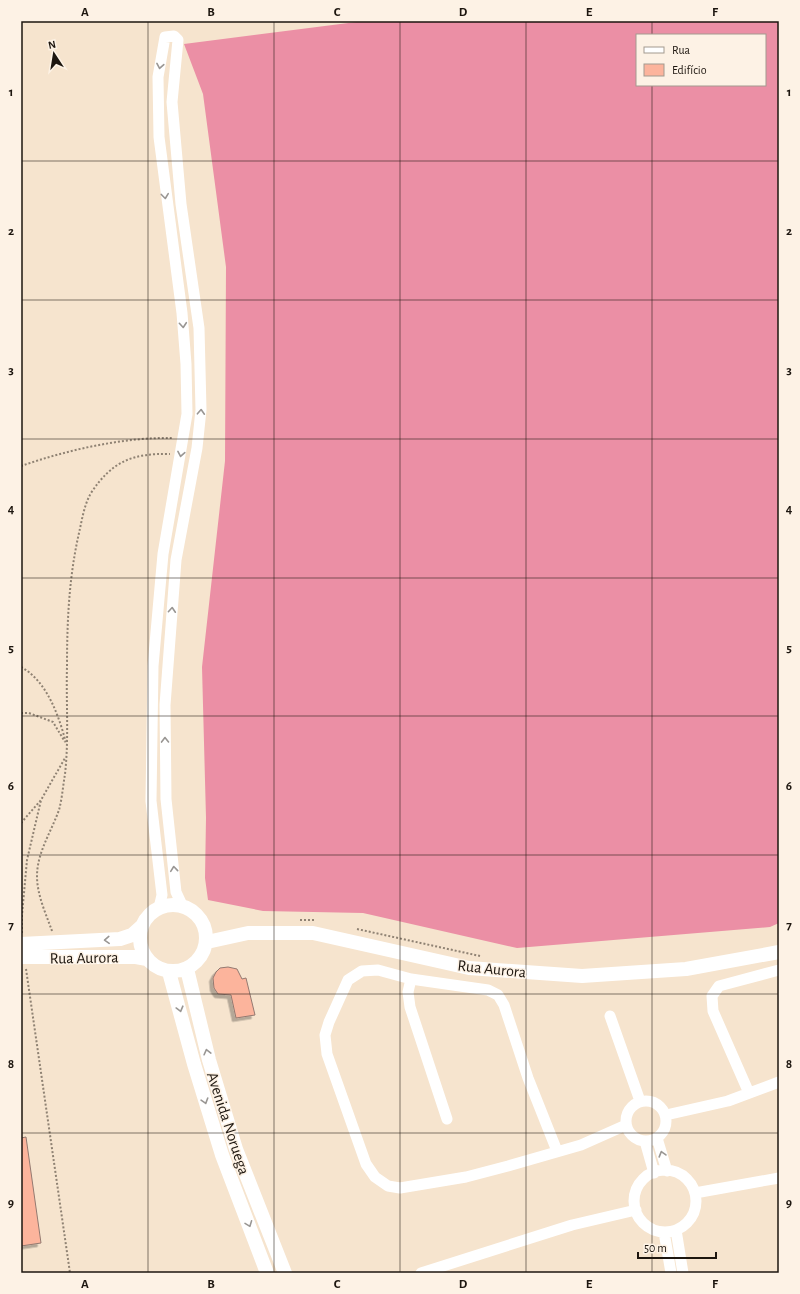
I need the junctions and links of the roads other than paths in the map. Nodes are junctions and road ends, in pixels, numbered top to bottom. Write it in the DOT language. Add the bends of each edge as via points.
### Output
graph roads {
  1 [pos="183,906"];
  2 [pos="159,908"];
  3 [pos="142,926"];
  4 [pos="206,942"];
  5 [pos="22,950"];
  6 [pos="779,952"];
  7 [pos="147,959"];
  8 [pos="187,969"];
  9 [pos="779,970"];
  10 [pos="170,972"];
  11 [pos="411,978"];
  12 [pos="610,1016"];
  13 [pos="779,1082"];
  14 [pos="749,1093"];
  15 [pos="640,1101"];
  16 [pos="666,1114"];
  17 [pos="447,1119"];
  18 [pos="626,1125"];
  19 [pos="657,1138"];
  20 [pos="645,1141"];
  21 [pos="557,1151"];
  22 [pos="226,1164"];
  23 [pos="667,1171"];
  24 [pos="654,1173"];
  25 [pos="779,1178"];
  26 [pos="695,1193"];
  27 [pos="636,1210"];
  28 [pos="265,1223"];
  29 [pos="676,1230"];
  30 [pos="664,1232"];
  31 [pos="267,1273"];
  32 [pos="285,1273"];
  33 [pos="421,1273"];
  34 [pos="671,1273"];
  35 [pos="683,1273"];
  1 -- 2 [label="street" via="168,905"];
  1 -- 2 [label="street, one-way" via="176,892 166,799 165,705 176,560 197,448 201,410 199,328 182,204 172,102 178,40 174,36 169,36 165,37 158,77 159,138 182,321 187,414 163,554 153,666 151,801 162,895"];
  1 -- 4 [label="street" via="199,917 205,929"];
  2 -- 3 [label="street" via="152,912"];
  3 -- 5 [label="street, Rua Aurora, one-way" via="132,935 120,939 57,943"];
  3 -- 7 [label="street" via="140,943"];
  4 -- 6 [label="street, Rua Aurora" via="248,933 313,933 469,968 582,976 686,969"];
  4 -- 8 [label="street" via="200,958"];
  5 -- 7 [label="street, Rua Aurora"];
  7 -- 10 [label="street" via="153,965"];
  8 -- 10 [label="street"];
  28 -- 8 [label="street, Avenida Noruega, one-way" via="232,1134 209,1060"];
  9 -- 14 [label="street" via="719,986 712,996 713,1011"];
  10 -- 22 [label="street, Avenida Noruega, one-way" via="194,1064"];
  11 -- 17 [label="street" via="408,992 410,1007"];
  11 -- 21 [label="street" via="488,990 498,994"];
  11 -- 21 [label="street" via="378,970 362,971 348,980 325,1035 328,1054 366,1164 375,1177 388,1186 400,1188 466,1177"];
  12 -- 15 [label="street"];
  13 -- 14 [label="street"];
  14 -- 16 [label="street" via="728,1101"];
  15 -- 16 [label="street" via="658,1104"];
  15 -- 18 [label="street" via="628,1113"];
  16 -- 19 [label="street" via="666,1127"];
  18 -- 20 [label="street" via="633,1136"];
  18 -- 21 [label="street" via="581,1145"];
  19 -- 20 [label="street"];
  23 -- 19 [label="street, one-way"];
  20 -- 24 [label="street"];
  22 -- 28 [label="street" via="235,1161 239,1166 256,1214"];
  22 -- 31 [label="street, Avenida Noruega, one-way"];
  23 -- 24 [label="street"];
  23 -- 26 [label="street" via="685,1178"];
  24 -- 27 [label="street" via="644,1180 637,1191"];
  25 -- 26 [label="street"];
  26 -- 29 [label="street" via="696,1206 691,1218"];
  27 -- 30 [label="street" via="646,1225"];
  27 -- 33 [label="street" via="572,1225"];
  28 -- 32 [label="street, Avenida Noruega"];
  29 -- 30 [label="street"];
  29 -- 35 [label="street"];
  30 -- 34 [label="street"];
}
